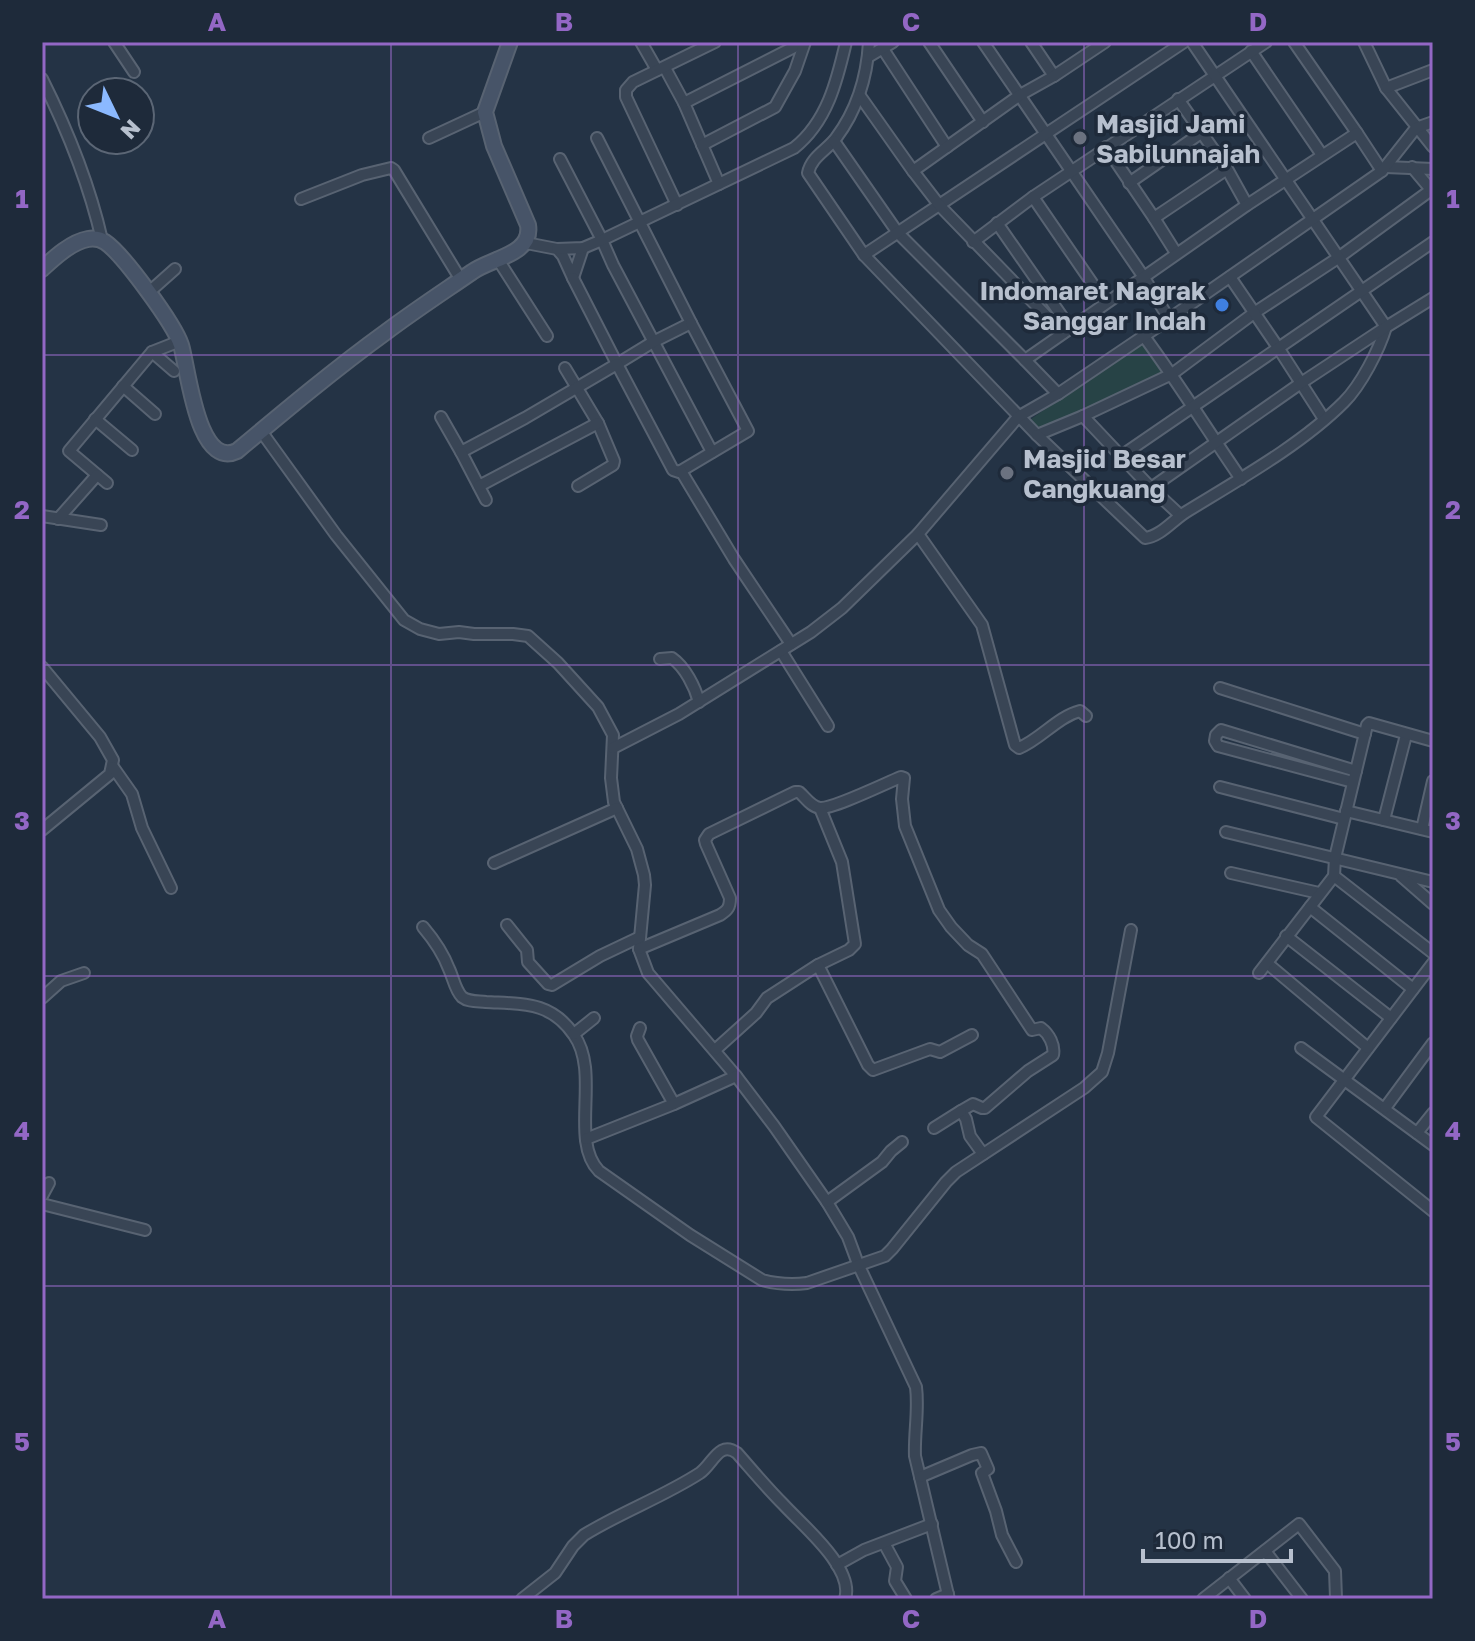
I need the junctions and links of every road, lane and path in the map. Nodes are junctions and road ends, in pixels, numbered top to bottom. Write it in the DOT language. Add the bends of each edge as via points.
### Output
graph roads {
  1 [pos="115,42"];
  2 [pos="641,42"];
  3 [pos="715,42"];
  4 [pos="804,42"];
  5 [pos="846,42"];
  6 [pos="869,42"];
  7 [pos="893,42"];
  8 [pos="929,42"];
  9 [pos="983,42"];
  10 [pos="1031,42"];
  11 [pos="1105,42"];
  12 [pos="1184,42"];
  13 [pos="1192,42"];
  14 [pos="1266,42"];
  15 [pos="1294,42"];
  16 [pos="1364,42"];
  17 [pos="509,43"];
  18 [pos="692,47"];
  19 [pos="1086,47"];
  20 [pos="883,49"];
  21 [pos="1251,51"];
  22 [pos="868,57"];
  23 [pos="661,69"];
  24 [pos="1433,70"];
  25 [pos="134,72"];
  26 [pos="1054,76"];
  27 [pos="1216,76"];
  28 [pos="42,79"];
  29 [pos="1386,88"];
  30 [pos="1020,95"];
  31 [pos="860,96"];
  32 [pos="1178,99"];
  33 [pos="684,103"];
  34 [pos="485,112"];
  35 [pos="983,122"];
  36 [pos="1433,122"];
  37 [pos="1416,128"];
  38 [pos="1201,133"];
  39 [pos="1357,133"];
  40 [pos="1046,134"];
  41 [pos="429,138"];
  42 [pos="597,138"];
  43 [pos="834,141"];
  44 [pos="702,145"];
  45 [pos="947,147"];
  46 [pos="1106,147"];
  47 [pos="1433,147"];
  48 [pos="1322,155"];
  49 [pos="560,159"];
  50 [pos="1412,167"];
  51 [pos="1227,169"];
  52 [pos="1384,169"];
  53 [pos="1433,169"];
  54 [pos="913,171"];
  55 [pos="1070,171"];
  56 [pos="1286,180"];
  57 [pos="1129,183"];
  58 [pos="719,184"];
  59 [pos="1432,191"];
  60 [pos="1033,197"];
  61 [pos="301,199"];
  62 [pos="677,205"];
  63 [pos="1247,205"];
  64 [pos="940,206"];
  65 [pos="1154,218"];
  66 [pos="1313,220"];
  67 [pos="638,222"];
  68 [pos="997,223"];
  69 [pos="898,233"];
  70 [pos="102,240"];
  71 [pos="602,240"];
  72 [pos="973,242"];
  73 [pos="1433,242"];
  74 [pos="526,243"];
  75 [pos="583,248"];
  76 [pos="557,249"];
  77 [pos="1176,253"];
  78 [pos="864,255"];
  79 [pos="497,258"];
  80 [pos="1338,258"];
  81 [pos="42,269"];
  82 [pos="175,269"];
  83 [pos="1143,276"];
  84 [pos="1230,277"];
  85 [pos="573,278"];
  86 [pos="461,280"];
  87 [pos="1361,291"];
  88 [pos="148,293"];
  89 [pos="1432,299"];
  90 [pos="1105,302"];
  91 [pos="1254,313"];
  92 [pos="1169,319"];
  93 [pos="691,323"];
  94 [pos="1386,327"];
  95 [pos="1066,331"];
  96 [pos="1143,335"];
  97 [pos="547,336"];
  98 [pos="180,341"];
  99 [pos="653,342"];
  100 [pos="1279,349"];
  101 [pos="152,352"];
  102 [pos="1025,360"];
  103 [pos="617,364"];
  104 [pos="565,368"];
  105 [pos="174,371"];
  106 [pos="1172,374"];
  107 [pos="1301,383"];
  108 [pos="123,386"];
  109 [pos="577,388"];
  110 [pos="1058,394"];
  111 [pos="1192,408"];
  112 [pos="155,414"];
  113 [pos="1083,416"];
  114 [pos="441,417"];
  115 [pos="1018,417"];
  116 [pos="95,419"];
  117 [pos="1324,419"];
  118 [pos="598,423"];
  119 [pos="261,431"];
  120 [pos="1037,435"];
  121 [pos="1216,443"];
  122 [pos="132,450"];
  123 [pos="461,452"];
  124 [pos="712,452"];
  125 [pos="1121,456"];
  126 [pos="681,471"];
  127 [pos="97,475"];
  128 [pos="1241,479"];
  129 [pos="107,483"];
  130 [pos="479,486"];
  131 [pos="578,486"];
  132 [pos="1151,488"];
  133 [pos="486,500"];
  134 [pos="1180,515"];
  135 [pos="42,516"];
  136 [pos="58,519"];
  137 [pos="101,525"];
  138 [pos="918,534"];
  139 [pos="791,644"];
  140 [pos="781,651"];
  141 [pos="660,659"];
  142 [pos="42,667"];
  143 [pos="1220,688"];
  144 [pos="699,702"];
  145 [pos="1086,716"];
  146 [pos="828,726"];
  147 [pos="1365,734"];
  148 [pos="1406,735"];
  149 [pos="1433,741"];
  150 [pos="613,748"];
  151 [pos="113,767"];
  152 [pos="1355,776"];
  153 [pos="1433,781"];
  154 [pos="1220,787"];
  155 [pos="617,808"];
  156 [pos="820,808"];
  157 [pos="1345,815"];
  158 [pos="1384,820"];
  159 [pos="42,830"];
  160 [pos="1427,830"];
  161 [pos="1226,832"];
  162 [pos="1335,858"];
  163 [pos="494,863"];
  164 [pos="1231,873"];
  165 [pos="1398,873"];
  166 [pos="1334,876"];
  167 [pos="1433,882"];
  168 [pos="171,888"];
  169 [pos="1319,893"];
  170 [pos="1433,904"];
  171 [pos="1310,907"];
  172 [pos="507,925"];
  173 [pos="423,927"];
  174 [pos="1131,930"];
  175 [pos="1286,936"];
  176 [pos="640,937"];
  177 [pos="639,949"];
  178 [pos="1433,953"];
  179 [pos="1433,963"];
  180 [pos="1268,964"];
  181 [pos="818,965"];
  182 [pos="84,973"];
  183 [pos="1259,973"];
  184 [pos="1413,989"];
  185 [pos="42,998"];
  186 [pos="594,1018"];
  187 [pos="1391,1018"];
  188 [pos="640,1028"];
  189 [pos="574,1034"];
  190 [pos="972,1035"];
  191 [pos="1433,1043"];
  192 [pos="1301,1048"];
  193 [pos="1368,1048"];
  194 [pos="715,1050"];
  195 [pos="736,1076"];
  196 [pos="1345,1079"];
  197 [pos="674,1104"];
  198 [pos="1385,1108"];
  199 [pos="961,1111"];
  200 [pos="1433,1113"];
  201 [pos="934,1128"];
  202 [pos="1417,1133"];
  203 [pos="586,1139"];
  204 [pos="902,1142"];
  205 [pos="1433,1145"];
  206 [pos="983,1154"];
  207 [pos="49,1183"];
  208 [pos="42,1196"];
  209 [pos="827,1202"];
  210 [pos="42,1204"];
  211 [pos="1433,1211"];
  212 [pos="145,1230"];
  213 [pos="858,1264"];
  214 [pos="920,1477"];
  215 [pos="932,1524"];
  216 [pos="884,1543"];
  217 [pos="1265,1551"];
  218 [pos="1016,1562"];
  219 [pos="837,1565"];
  220 [pos="1229,1578"];
  221 [pos="949,1596"];
  222 [pos="522,1599"];
  223 [pos="845,1599"];
  224 [pos="906,1599"];
  225 [pos="936,1599"];
  226 [pos="1203,1599"];
  227 [pos="1245,1599"];
  228 [pos="1302,1599"];
  229 [pos="1335,1599"];
  1 -- 25 [label="street"];
  2 -- 23 [label="street"];
  3 -- 18 [label="street"];
  4 -- 33 [label="street"];
  4 -- 44 [label="street" via="775,107"];
  5 -- 58 [label="street" via="837,81 814,130 786,154"];
  6 -- 22 [label="street"];
  7 -- 20 [label="street"];
  8 -- 35 [label="street"];
  9 -- 30 [label="street"];
  10 -- 26 [label="street"];
  11 -- 19 [label="street"];
  12 -- 40 [label="street"];
  13 -- 27 [label="street"];
  14 -- 21 [label="street"];
  15 -- 39 [label="street"];
  16 -- 29 [label="street"];
  17 -- 34 [label="street"];
  18 -- 23 [label="street"];
  19 -- 26 [label="street"];
  20 -- 22 [label="street"];
  20 -- 45 [label="street"];
  21 -- 27 [label="street"];
  21 -- 48 [label="street"];
  22 -- 31 [label="street"];
  23 -- 33 [label="street"];
  23 -- 62 [label="street" via="633,82 626,97"];
  24 -- 29 [label="street"];
  26 -- 30 [label="street"];
  27 -- 32 [label="street"];
  27 -- 56 [label="street"];
  28 -- 70 [label="street" via="75,150"];
  29 -- 37 [label="street"];
  30 -- 35 [label="street"];
  30 -- 40 [label="street"];
  31 -- 43 [label="street"];
  31 -- 54 [label="street"];
  32 -- 38 [label="street"];
  32 -- 46 [label="street"];
  33 -- 44 [label="street"];
  34 -- 41 [label="street"];
  34 -- 74 [label="street" via="528,225"];
  35 -- 45 [label="street"];
  36 -- 37 [label="street"];
  37 -- 47 [label="street"];
  37 -- 52 [label="street"];
  38 -- 51 [label="street"];
  38 -- 57 [label="street"];
  39 -- 48 [label="street"];
  39 -- 52 [label="street"];
  40 -- 55 [label="street"];
  40 -- 64 [label="street"];
  42 -- 67 [label="street"];
  43 -- 69 [label="street"];
  43 -- 78 [label="street" via="808,173"];
  44 -- 58 [label="street"];
  45 -- 54 [label="street"];
  46 -- 55 [label="street"];
  46 -- 57 [label="street"];
  48 -- 56 [label="street"];
  49 -- 71 [label="street"];
  50 -- 52 [label="street"];
  50 -- 53 [label="street"];
  50 -- 59 [label="street"];
  51 -- 63 [label="street"];
  51 -- 65 [label="street"];
  52 -- 66 [label="street"];
  54 -- 64 [label="street"];
  55 -- 60 [label="street"];
  55 -- 83 [label="street"];
  56 -- 63 [label="street"];
  56 -- 66 [label="street"];
  57 -- 65 [label="street"];
  58 -- 62 [label="street"];
  59 -- 80 [label="street"];
  60 -- 68 [label="street"];
  60 -- 90 [label="street"];
  61 -- 86 [label="street" via="391,168"];
  62 -- 67 [label="street"];
  63 -- 77 [label="street"];
  64 -- 69 [label="street"];
  64 -- 72 [label="street"];
  65 -- 77 [label="street"];
  66 -- 80 [label="street"];
  66 -- 84 [label="street"];
  67 -- 71 [label="street"];
  67 -- 93 [label="street"];
  68 -- 72 [label="street"];
  68 -- 95 [label="street"];
  69 -- 78 [label="street"];
  69 -- 102 [label="street"];
  70 -- 81 [label="street" via="79,242"];
  70 -- 88 [label="street"];
  71 -- 75 [label="street"];
  71 -- 99 [label="street"];
  72 -- 95 [label="street"];
  73 -- 87 [label="street"];
  74 -- 76 [label="street"];
  74 -- 79 [label="street"];
  75 -- 76 [label="street"];
  75 -- 85 [label="street"];
  76 -- 85 [label="street"];
  77 -- 83 [label="street"];
  78 -- 115 [label="street"];
  79 -- 86 [label="street"];
  79 -- 97 [label="street"];
  80 -- 87 [label="street"];
  80 -- 91 [label="street"];
  82 -- 88 [label="street"];
  83 -- 90 [label="street"];
  83 -- 92 [label="street"];
  84 -- 91 [label="street"];
  84 -- 92 [label="street"];
  85 -- 103 [label="street"];
  86 -- 119 [label="street" via="341,365"];
  87 -- 94 [label="street"];
  87 -- 100 [label="street"];
  88 -- 98 [label="street"];
  89 -- 94 [label="street"];
  90 -- 95 [label="street"];
  91 -- 100 [label="street"];
  91 -- 106 [label="street"];
  92 -- 96 [label="street"];
  93 -- 99 [label="street"];
  93 -- 124 [label="street" via="748,428"];
  94 -- 107 [label="street"];
  94 -- 117 [label="street" via="1357,385"];
  95 -- 102 [label="street"];
  96 -- 106 [label="street"];
  96 -- 110 [label="street"];
  98 -- 101 [label="street"];
  98 -- 119 [label="street" via="196,414 213,445 231,454"];
  99 -- 103 [label="street"];
  99 -- 124 [label="street"];
  100 -- 107 [label="street"];
  100 -- 111 [label="street"];
  101 -- 105 [label="street"];
  101 -- 108 [label="street"];
  102 -- 110 [label="street"];
  103 -- 109 [label="street"];
  103 -- 126 [label="street" via="673,470"];
  104 -- 109 [label="street"];
  106 -- 111 [label="street"];
  106 -- 113 [label="street"];
  107 -- 117 [label="street"];
  107 -- 121 [label="street"];
  108 -- 112 [label="street"];
  108 -- 116 [label="street"];
  109 -- 118 [label="street"];
  109 -- 123 [label="street"];
  110 -- 115 [label="street"];
  111 -- 121 [label="street"];
  111 -- 125 [label="street"];
  113 -- 120 [label="street"];
  113 -- 125 [label="street"];
  114 -- 123 [label="street"];
  115 -- 120 [label="street"];
  115 -- 138 [label="street"];
  116 -- 122 [label="street"];
  116 -- 127 [label="street" via="69,451"];
  117 -- 128 [label="street"];
  118 -- 130 [label="street"];
  118 -- 131 [label="street" via="614,463"];
  119 -- 150 [label="street" via="404,620 439,634 528,636 598,707 613,735"];
  120 -- 134 [label="street" via="1145,538"];
  121 -- 128 [label="street"];
  121 -- 132 [label="street"];
  123 -- 130 [label="street"];
  124 -- 126 [label="street"];
  125 -- 132 [label="street"];
  126 -- 139 [label="street"];
  127 -- 129 [label="street"];
  127 -- 136 [label="street"];
  128 -- 134 [label="street"];
  130 -- 133 [label="street"];
  132 -- 134 [label="street"];
  135 -- 136 [label="street"];
  136 -- 137 [label="street"];
  138 -- 139 [label="street" via="842,608"];
  138 -- 145 [label="street" via="982,625 1015,745 1028,744 1072,714 1080,711"];
  139 -- 140 [label="street"];
  140 -- 144 [label="street"];
  140 -- 146 [label="street"];
  141 -- 144 [label="street" via="678,662"];
  142 -- 151 [label="street" via="100,737"];
  143 -- 147 [label="street"];
  144 -- 150 [label="street"];
  147 -- 148 [label="street" via="1369,723"];
  147 -- 152 [label="street"];
  148 -- 149 [label="street"];
  148 -- 158 [label="street"];
  150 -- 155 [label="street"];
  151 -- 159 [label="street"];
  151 -- 168 [label="street" via="132,794"];
  152 -- 152 [label="street" via="1218,746 1216,735 1221,730"];
  152 -- 157 [label="street"];
  153 -- 160 [label="street"];
  154 -- 157 [label="street"];
  155 -- 163 [label="street"];
  155 -- 176 [label="street" via="644,875"];
  156 -- 177 [label="street" via="795,792 709,834 706,844 730,898 727,910"];
  156 -- 181 [label="street" via="842,862 855,944"];
  156 -- 199 [label="street" via="904,778 905,826 939,910 982,954 1032,1030 1041,1028 1053,1045 1053,1055 985,1108 970,1105"];
  157 -- 158 [label="street"];
  157 -- 162 [label="street"];
  158 -- 160 [label="street"];
  161 -- 162 [label="street"];
  162 -- 165 [label="street"];
  162 -- 166 [label="street"];
  164 -- 169 [label="street"];
  165 -- 167 [label="street"];
  165 -- 170 [label="street"];
  166 -- 169 [label="street"];
  166 -- 178 [label="street"];
  169 -- 171 [label="street"];
  171 -- 175 [label="street"];
  171 -- 184 [label="street"];
  172 -- 176 [label="street" via="527,950 531,967 552,985"];
  173 -- 189 [label="street" via="465,999 546,1009"];
  174 -- 206 [label="street" via="1102,1072"];
  175 -- 180 [label="street"];
  175 -- 187 [label="street"];
  176 -- 177 [label="street"];
  177 -- 194 [label="street" via="648,973"];
  179 -- 184 [label="street"];
  180 -- 183 [label="street"];
  180 -- 193 [label="street"];
  181 -- 190 [label="street" via="873,1070 930,1049 940,1052"];
  181 -- 194 [label="street" via="767,998"];
  182 -- 185 [label="street" via="61,981"];
  184 -- 187 [label="street"];
  186 -- 189 [label="street"];
  187 -- 193 [label="street"];
  188 -- 197 [label="street" via="638,1040"];
  189 -- 203 [label="street" via="586,1066"];
  191 -- 198 [label="street"];
  192 -- 196 [label="street"];
  193 -- 196 [label="street"];
  194 -- 195 [label="street"];
  195 -- 197 [label="street"];
  195 -- 209 [label="street"];
  196 -- 198 [label="street"];
  196 -- 211 [label="street" via="1316,1117"];
  197 -- 203 [label="street"];
  198 -- 202 [label="street"];
  199 -- 201 [label="street"];
  199 -- 206 [label="street"];
  200 -- 202 [label="street"];
  202 -- 205 [label="street"];
  203 -- 213 [label="street" via="599,1171 762,1280 807,1283"];
  204 -- 209 [label="street"];
  206 -- 213 [label="street" via="946,1182 885,1256"];
  207 -- 208 [label="street"];
  209 -- 213 [label="street"];
  210 -- 212 [label="street"];
  213 -- 214 [label="street" via="916,1387 914,1434"];
  214 -- 215 [label="street"];
  214 -- 218 [label="street" via="981,1453 988,1469 982,1473"];
  215 -- 216 [label="street"];
  215 -- 221 [label="street"];
  216 -- 219 [label="street"];
  216 -- 224 [label="street"];
  217 -- 220 [label="street"];
  217 -- 228 [label="street"];
  217 -- 229 [label="street" via="1299,1524 1335,1571"];
  219 -- 222 [label="street" via="737,1453 724,1448 702,1472 584,1535 555,1573"];
  219 -- 223 [label="street" via="847,1584"];
  220 -- 226 [label="street"];
  220 -- 227 [label="street"];
  221 -- 225 [label="street"];
}
